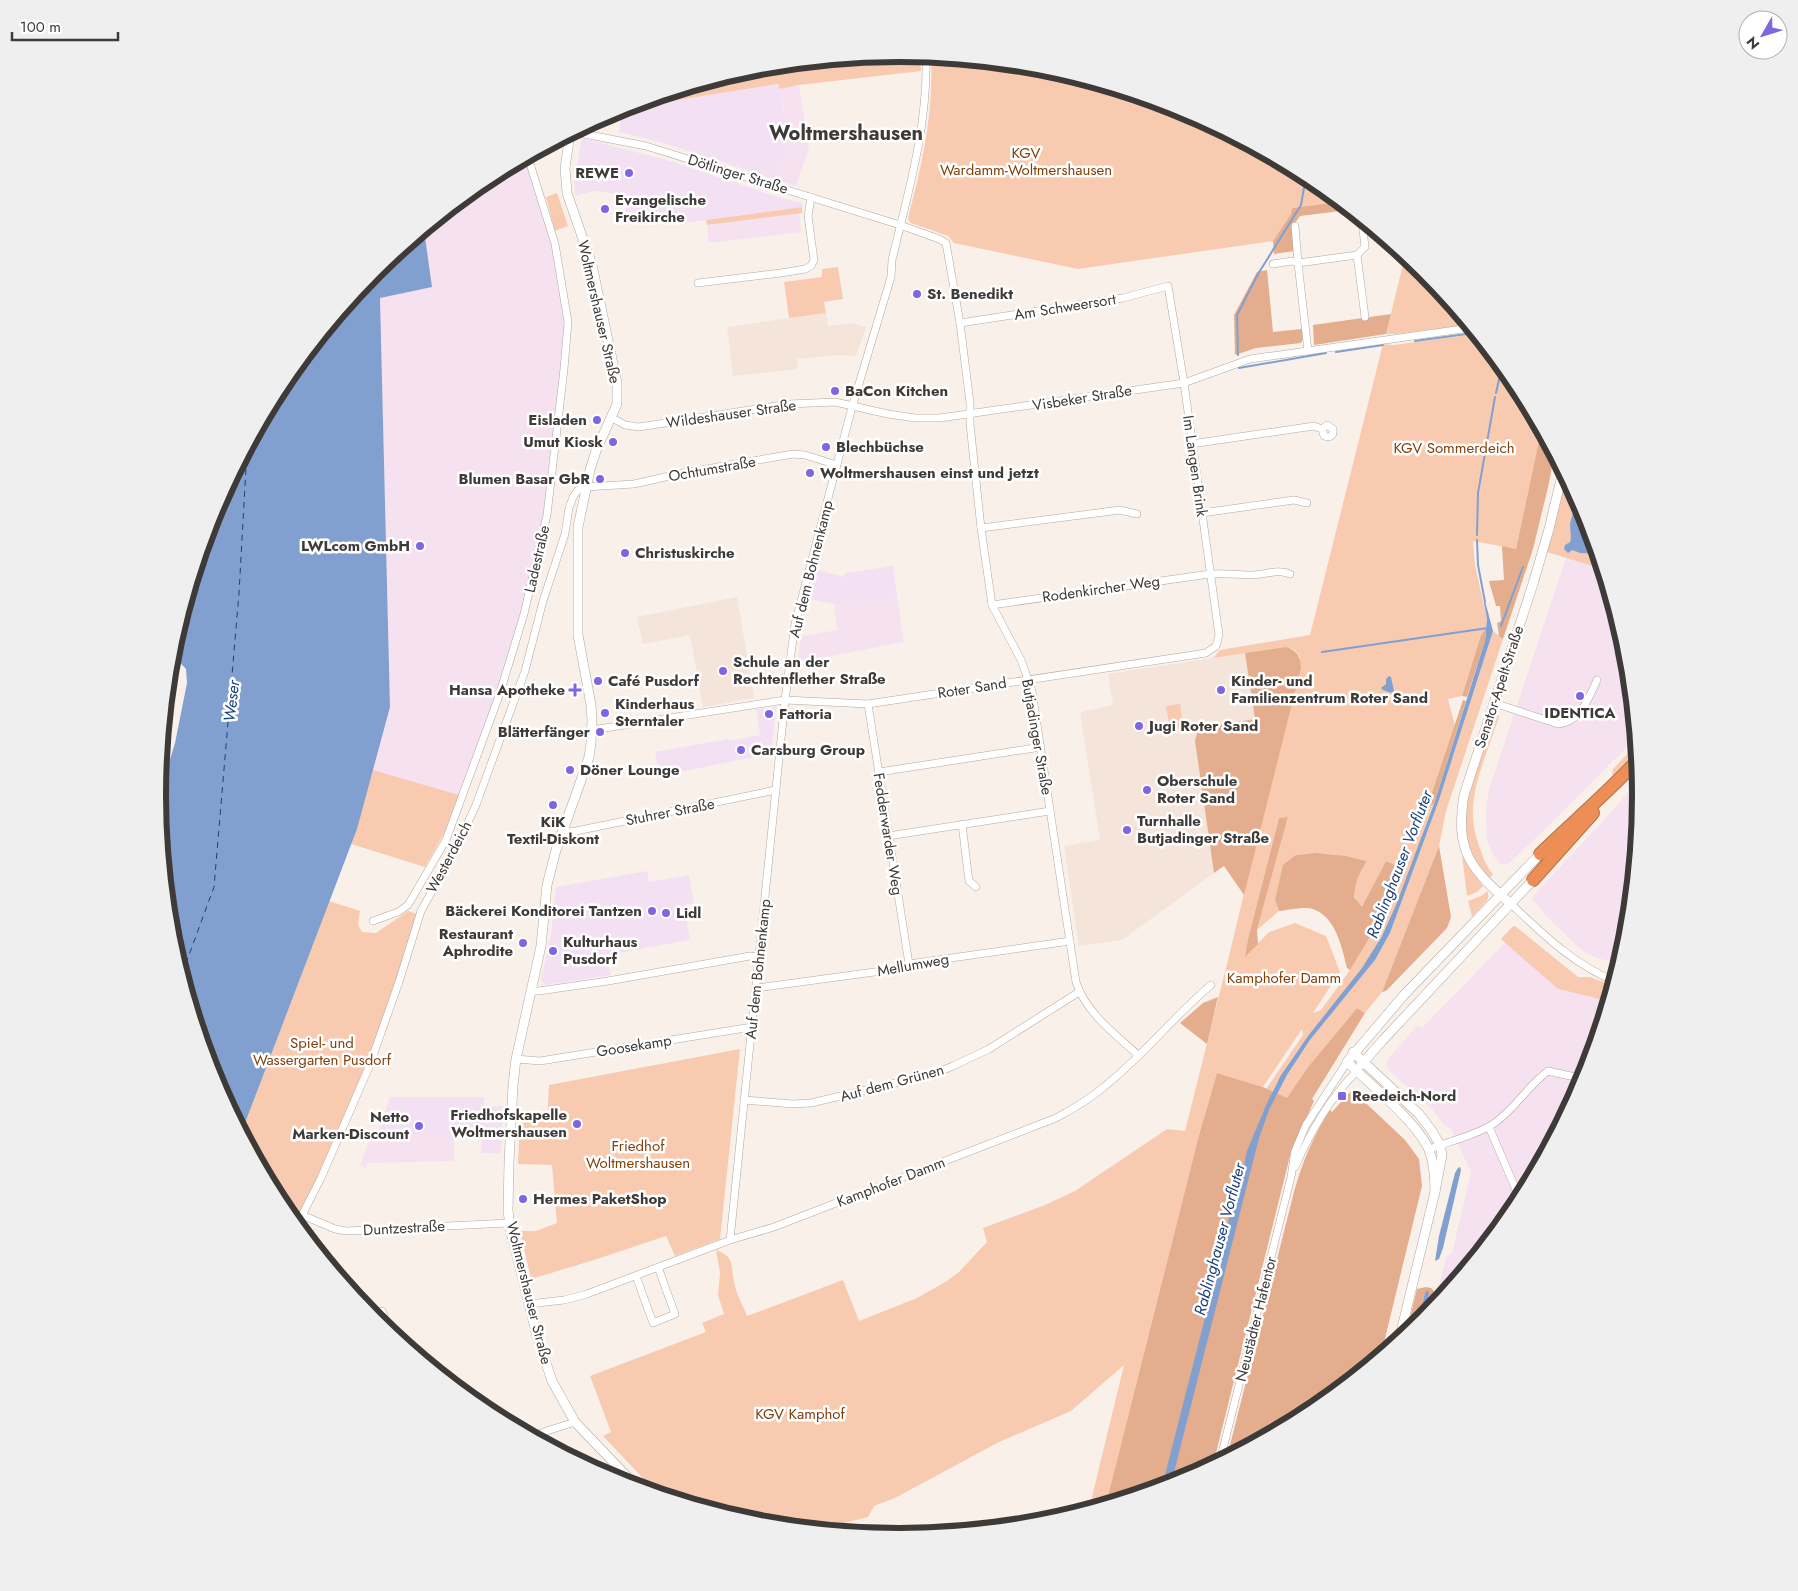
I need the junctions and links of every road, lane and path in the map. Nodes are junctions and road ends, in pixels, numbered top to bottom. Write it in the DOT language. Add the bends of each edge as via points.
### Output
graph roads {
  1 [pos="926,63"];
  2 [pos="583,134"];
  3 [pos="571,140"];
  4 [pos="530,162"];
  5 [pos="811,197"];
  6 [pos="900,225"];
  7 [pos="1295,226"];
  8 [pos="1363,228"];
  9 [pos="1357,255"];
  10 [pos="1298,263"];
  11 [pos="1273,264"];
  12 [pos="698,284"];
  13 [pos="1168,286"];
  14 [pos="1365,317"];
  15 [pos="960,323"];
  16 [pos="1464,329"];
  17 [pos="1308,351"];
  18 [pos="1184,383"];
  19 [pos="852,407"];
  20 [pos="970,415"];
  21 [pos="612,418"];
  22 [pos="1322,429"];
  23 [pos="1192,444"];
  24 [pos="838,464"];
  25 [pos="1561,481"];
  26 [pos="586,487"];
  27 [pos="1307,503"];
  28 [pos="1137,514"];
  29 [pos="1202,514"];
  30 [pos="981,528"];
  31 [pos="1210,574"];
  32 [pos="1290,574"];
  33 [pos="992,606"];
  34 [pos="524,614"];
  35 [pos="538,618"];
  36 [pos="1216,646"];
  37 [pos="1028,679"];
  38 [pos="1597,680"];
  39 [pos="785,700"];
  40 [pos="1494,703"];
  41 [pos="868,704"];
  42 [pos="592,730"];
  43 [pos="1041,747"];
  44 [pos="1631,768"];
  45 [pos="878,772"];
  46 [pos="1617,783"];
  47 [pos="776,790"];
  48 [pos="1050,811"];
  49 [pos="962,824"];
  50 [pos="563,831"];
  51 [pos="888,836"];
  52 [pos="1540,854"];
  53 [pos="1533,880"];
  54 [pos="976,887"];
  55 [pos="1500,894"];
  56 [pos="1511,904"];
  57 [pos="374,921"];
  58 [pos="1070,941"];
  59 [pos="759,957"];
  60 [pos="909,964"];
  61 [pos="1609,978"];
  62 [pos="1211,985"];
  63 [pos="756,988"];
  64 [pos="531,991"];
  65 [pos="1080,992"];
  66 [pos="752,1026"];
  67 [pos="1354,1052"];
  68 [pos="1138,1055"];
  69 [pos="516,1059"];
  70 [pos="1347,1062"];
  71 [pos="1364,1062"];
  72 [pos="1356,1071"];
  73 [pos="1575,1078"];
  74 [pos="744,1100"];
  75 [pos="1489,1126"];
  76 [pos="1440,1145"];
  77 [pos="1429,1149"];
  78 [pos="1291,1177"];
  79 [pos="1516,1190"];
  80 [pos="1436,1192"];
  81 [pos="302,1215"];
  82 [pos="300,1218"];
  83 [pos="509,1223"];
  84 [pos="730,1240"];
  85 [pos="658,1267"];
  86 [pos="636,1276"];
  87 [pos="529,1304"];
  88 [pos="1402,1328"];
  89 [pos="576,1422"];
  90 [pos="539,1434"];
  91 [pos="1222,1454"];
  92 [pos="627,1476"];
  1 -- 6 [label="street, Auf dem Bohnenkamp" via="919,144"];
  2 -- 5 [label="street, Dötlinger Straße" via="646,146"];
  3 -- 21 [label="street, Woltmershauser Straße" via="565,182 592,265 617,383 617,404"];
  4 -- 34 [label="street, Ladestraße" via="555,244 568,322 547,515"];
  5 -- 6 [label="street, Dötlinger Straße"];
  5 -- 12 [label="street" via="809,222 814,260 811,266"];
  6 -- 15 [label="street, Butjadinger Straße" via="946,244"];
  6 -- 19 [label="street, Auf dem Bohnenkamp" via="891,277"];
  7 -- 10 [label="street"];
  8 -- 9 [label="street" via="1365,247"];
  9 -- 10 [label="street"];
  9 -- 14 [label="street"];
  10 -- 11 [label="street"];
  10 -- 17 [label="street"];
  13 -- 15 [label="street, Am Schweersort" via="1123,298"];
  13 -- 18 [label="street, Im Langen Brink"];
  15 -- 20 [label="street, Butjadinger Straße"];
  16 -- 17 [label="street, Visbeker Straße"];
  17 -- 18 [label="street, Visbeker Straße" via="1250,359"];
  18 -- 20 [label="street, Visbeker Straße"];
  18 -- 23 [label="street, Im Langen Brink"];
  19 -- 20 [label="street, Visbeker Straße" via="915,418"];
  19 -- 21 [label="street, Wildeshauser Straße" via="835,402 789,404 639,427"];
  19 -- 24 [label="street, Auf dem Bohnenkamp"];
  20 -- 30 [label="street, Butjadinger Straße"];
  21 -- 26 [label="street, Woltmershauser Straße" via="596,451"];
  22 -- 23 [label="street" via="1314,426"];
  23 -- 29 [label="street, Im Langen Brink"];
  24 -- 26 [label="street, Ochtumstraße" via="793,454 634,484"];
  24 -- 39 [label="street, Auf dem Bohnenkamp" via="795,624"];
  25 -- 40 [label="street, Senator-Apelt-Straße"];
  26 -- 35 [label="street, Westerdeich" via="573,497 565,534"];
  26 -- 42 [label="street, Woltmershauser Straße" via="578,527 577,615"];
  27 -- 29 [label="street" via="1294,500"];
  28 -- 30 [label="street" via="1120,510"];
  29 -- 31 [label="street, Im Langen Brink"];
  30 -- 33 [label="street, Butjadinger Straße"];
  31 -- 32 [label="street, Rodenkircher Weg" via="1254,575 1282,571"];
  31 -- 33 [label="street, Rodenkircher Weg"];
  31 -- 36 [label="street, Im Langen Brink" via="1219,635"];
  33 -- 37 [label="street, Butjadinger Straße"];
  34 -- 35 [label="street"];
  34 -- 57 [label="street, Ladestraße" via="499,696 446,840 408,906"];
  35 -- 81 [label="street, Westerdeich" via="520,685 476,805 416,922 369,1067"];
  36 -- 37 [label="street, Roter Sand" via="1206,653"];
  37 -- 41 [label="street, Roter Sand"];
  37 -- 43 [label="street, Butjadinger Straße"];
  38 -- 40 [label="street" via="1586,704 1575,718 1566,723 1558,724"];
  39 -- 41 [label="street, Roter Sand"];
  39 -- 42 [label="street, Roter Sand"];
  39 -- 47 [label="street, Auf dem Bohnenkamp"];
  40 -- 55 [label="street, Senator-Apelt-Straße" via="1464,795 1461,834 1474,867"];
  41 -- 45 [label="street, Fedderwarder Weg"];
  42 -- 50 [label="street, Woltmershauser Straße" via="589,757"];
  43 -- 45 [label="street"];
  43 -- 48 [label="street, Butjadinger Straße"];
  44 -- 46 [label="highway"];
  45 -- 51 [label="street, Fedderwarder Weg"];
  46 -- 52 [label="highway"];
  46 -- 53 [label="highway"];
  47 -- 50 [label="street, Stuhrer Straße"];
  47 -- 59 [label="street, Auf dem Bohnenkamp"];
  48 -- 49 [label="street"];
  48 -- 58 [label="street, Butjadinger Straße"];
  49 -- 51 [label="street"];
  49 -- 54 [label="street" via="969,881"];
  50 -- 64 [label="street, Woltmershauser Straße" via="547,885 541,946"];
  51 -- 60 [label="street, Fedderwarder Weg"];
  52 -- 55 [label="street"];
  53 -- 56 [label="street"];
  55 -- 56 [label="street, Senator-Apelt-Straße"];
  55 -- 67 [label="street"];
  56 -- 61 [label="street" via="1567,954"];
  56 -- 71 [label="street"];
  58 -- 60 [label="street, Mellumweg"];
  58 -- 65 [label="street, Butjadinger Straße"];
  59 -- 63 [label="street, Auf dem Bohnenkamp"];
  59 -- 64 [label="street"];
  60 -- 63 [label="street, Mellumweg" via="904,968"];
  62 -- 68 [label="street, Kamphofer Damm"];
  63 -- 66 [label="street, Auf dem Bohnenkamp"];
  64 -- 69 [label="street, Woltmershauser Straße"];
  65 -- 68 [label="street, Butjadinger Straße" via="1092,1011"];
  65 -- 74 [label="street, Auf dem Grünen" via="989,1049 934,1074 811,1103"];
  66 -- 69 [label="street, Goosekamp" via="540,1061"];
  66 -- 74 [label="street, Auf dem Bohnenkamp"];
  67 -- 70 [label="street"];
  67 -- 71 [label="street"];
  68 -- 84 [label="street, Kamphofer Damm" via="1104,1087 1056,1118 774,1227"];
  69 -- 83 [label="street, Woltmershauser Straße" via="509,1162"];
  70 -- 72 [label="street"];
  70 -- 78 [label="street, Neustädter Hafentor" via="1306,1125 1295,1151"];
  71 -- 72 [label="street"];
  71 -- 76 [label="street" via="1419,1114"];
  72 -- 77 [label="street" via="1402,1114"];
  72 -- 78 [label="street, Neustädter Hafentor" via="1322,1113"];
  73 -- 75 [label="street" via="1548,1071"];
  74 -- 84 [label="street, Auf dem Bohnenkamp"];
  75 -- 76 [label="street"];
  75 -- 79 [label="street"];
  76 -- 77 [label="street"];
  76 -- 80 [label="street" via="1442,1155"];
  77 -- 80 [label="street"];
  78 -- 91 [label="street, Neustädter Hafentor"];
  80 -- 88 [label="street"];
  81 -- 82 [label="street, Westerdeich"];
  81 -- 83 [label="street, Duntzestraße" via="346,1231"];
  83 -- 87 [label="street, Woltmershauser Straße"];
  84 -- 85 [label="street, Kamphofer Damm"];
  85 -- 86 [label="street, Kamphofer Damm"];
  85 -- 86 [label="street" via="675,1314 653,1323"];
  86 -- 87 [label="street, Kamphofer Damm" via="588,1294"];
  87 -- 89 [label="street, Woltmershauser Straße" via="552,1381"];
  89 -- 90 [label="street"];
  89 -- 92 [label="street, Woltmershauser Straße"];
}
